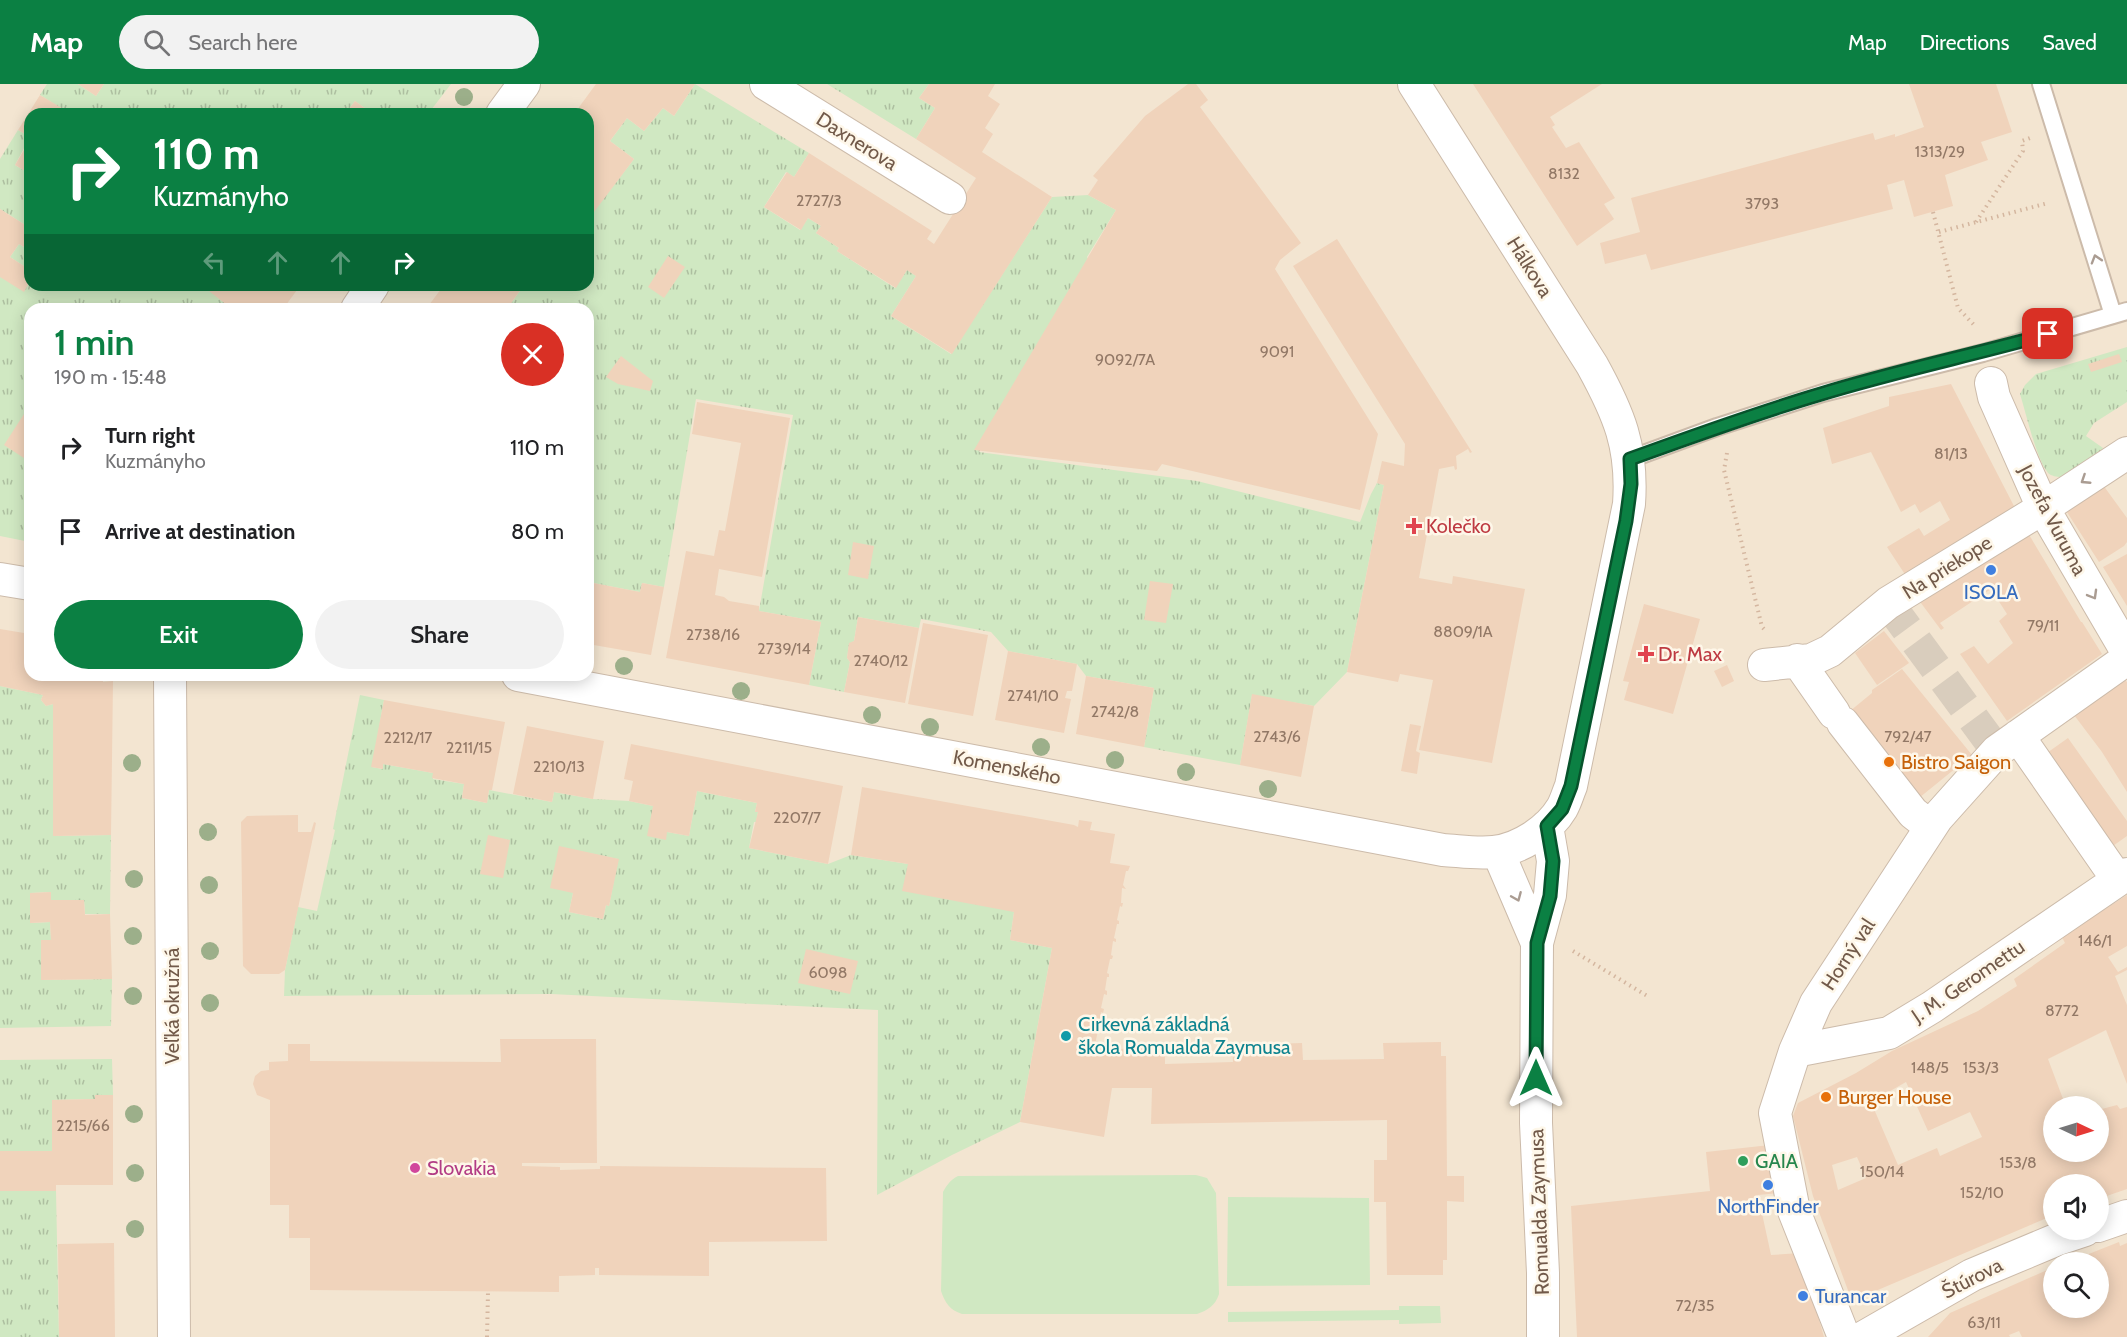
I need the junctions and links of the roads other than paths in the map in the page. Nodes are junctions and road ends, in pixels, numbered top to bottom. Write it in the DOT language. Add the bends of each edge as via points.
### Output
graph roads {
  1 [pos="524,84"];
  2 [pos="766,84"];
  3 [pos="1414,84"];
  4 [pos="2041,84"];
  5 [pos="506,108"];
  6 [pos="950,198"];
  7 [pos="2120,313"];
  8 [pos="1991,383"];
  9 [pos="2127,453"];
  10 [pos="1630,459"];
  11 [pos="2043,508"];
  12 [pos="0,579"];
  13 [pos="24,583"];
  14 [pos="2127,652"];
  15 [pos="2127,659"];
  16 [pos="1797,660"];
  17 [pos="1764,665"];
  18 [pos="170,681"];
  19 [pos="550,681"];
  20 [pos="2018,736"];
  21 [pos="1547,826"];
  22 [pos="1931,827"];
  23 [pos="1498,852"];
  24 [pos="2122,877"];
  25 [pos="1537,943"];
  26 [pos="1795,1051"];
  27 [pos="2127,1216"];
  28 [pos="2109,1222"];
  29 [pos="2056,1240"];
  30 [pos="174,1337"];
  31 [pos="1543,1337"];
  32 [pos="1844,1337"];
  33 [pos="1864,1337"];
  1 -- 5 [label="street"];
  2 -- 6 [label="street, Daxnerova"];
  3 -- 10 [label="street, Hálkova" via="1592,365 1622,427"];
  7 -- 4 [label="lane, one-way" via="2076,196"];
  7 -- 10 [label="lane" via="1823,393"];
  8 -- 11 [label="street, Jozefa Vuruma"];
  9 -- 11 [label="street, Na priekope, one-way"];
  10 -- 21 [label="street" via="1626,521 1571,786 1562,809"];
  11 -- 14 [label="street, Jozefa Vuruma, one-way"];
  11 -- 16 [label="street, Na priekope" via="1888,603 1830,651 1811,660"];
  12 -- 13 [label="street"];
  15 -- 20 [label="street, Horný val"];
  16 -- 17 [label="street, Na priekope"];
  16 -- 22 [label="street" via="1913,813"];
  18 -- 30 [label="street, Veľká okružná"];
  19 -- 23 [label="street, Komenského" via="1430,847 1468,853"];
  20 -- 22 [label="street, Horný val" via="1997,751"];
  20 -- 24 [label="street"];
  21 -- 23 [label="street" via="1520,844"];
  21 -- 25 [label="street, Romualda Zaymusa" via="1553,861 1550,896"];
  22 -- 26 [label="street, Horný val" via="1816,1004"];
  23 -- 25 [label="street, Romualda Zaymusa, one-way"];
  24 -- 26 [label="street, J. M. Geromettu" via="1889,1033"];
  25 -- 31 [label="street, Romualda Zaymusa" via="1536,1123"];
  26 -- 32 [label="street, Horný val" via="1775,1113 1794,1211"];
  27 -- 28 [label="street"];
  29 -- 33 [label="street, Štúrova" via="1972,1275"];
}
